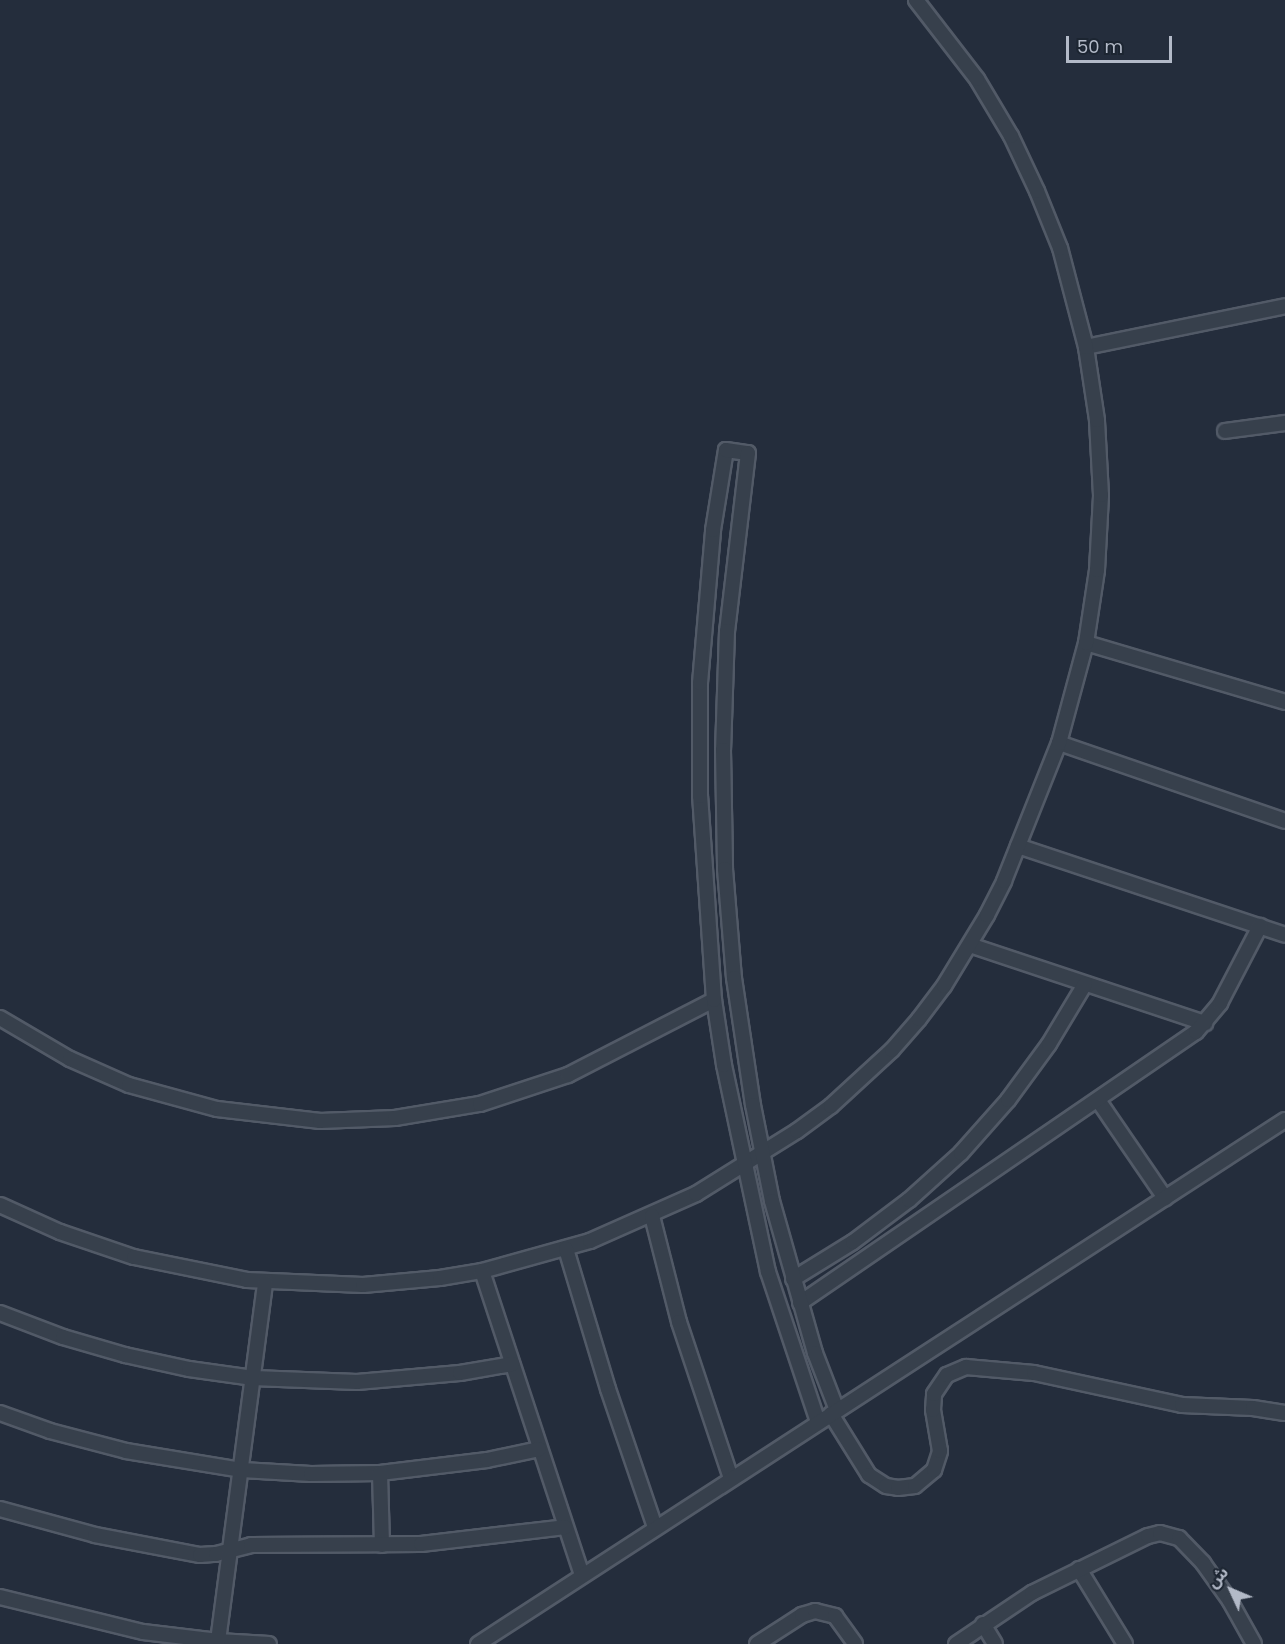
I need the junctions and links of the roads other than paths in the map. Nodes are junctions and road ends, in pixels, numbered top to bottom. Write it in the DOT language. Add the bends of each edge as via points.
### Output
graph roads {
  1 [pos="916,0"];
  2 [pos="1285,306"];
  3 [pos="1086,347"];
  4 [pos="1285,423"];
  5 [pos="1225,431"];
  6 [pos="1086,644"];
  7 [pos="1285,702"];
  8 [pos="1059,743"];
  9 [pos="1285,821"];
  10 [pos="1018,846"];
  11 [pos="1260,926"];
  12 [pos="1285,935"];
  13 [pos="970,945"];
  14 [pos="1085,984"];
  15 [pos="714,1000"];
  16 [pos="0,1018"];
  17 [pos="1205,1023"];
  18 [pos="1098,1100"];
  19 [pos="1285,1120"];
  20 [pos="762,1153"];
  21 [pos="744,1164"];
  22 [pos="1164,1198"];
  23 [pos="0,1205"];
  24 [pos="652,1216"];
  25 [pos="566,1249"];
  26 [pos="482,1271"];
  27 [pos="793,1279"];
  28 [pos="266,1282"];
  29 [pos="800,1303"];
  30 [pos="0,1313"];
  31 [pos="512,1364"];
  32 [pos="253,1378"];
  33 [pos="834,1412"];
  34 [pos="0,1413"];
  35 [pos="1285,1413"];
  36 [pos="818,1422"];
  37 [pos="539,1449"];
  38 [pos="242,1470"];
  39 [pos="380,1473"];
  40 [pos="731,1478"];
  41 [pos="0,1509"];
  42 [pos="565,1527"];
  43 [pos="655,1527"];
  44 [pos="382,1545"];
  45 [pos="231,1549"];
  46 [pos="1079,1569"];
  47 [pos="582,1575"];
  48 [pos="0,1597"];
  49 [pos="983,1624"];
  50 [pos="218,1641"];
  51 [pos="269,1644"];
  52 [pos="478,1644"];
  53 [pos="757,1644"];
  54 [pos="855,1644"];
  55 [pos="956,1644"];
  56 [pos="995,1644"];
  57 [pos="1125,1644"];
  58 [pos="1254,1644"];
  1 -- 3 [label="street" via="977,79 1020,154 1060,248"];
  2 -- 3 [label="street"];
  3 -- 6 [label="street" via="1097,420 1101,495 1097,570"];
  4 -- 5 [label="street"];
  6 -- 7 [label="street"];
  6 -- 8 [label="street"];
  8 -- 9 [label="street"];
  8 -- 10 [label="street"];
  10 -- 11 [label="street"];
  10 -- 13 [label="street"];
  11 -- 12 [label="street"];
  11 -- 17 [label="street" via="1220,1003"];
  13 -- 14 [label="street"];
  13 -- 20 [label="street" via="944,986 892,1050 831,1106"];
  14 -- 17 [label="street"];
  14 -- 27 [label="street" via="1049,1044 1008,1100 961,1153 909,1200"];
  15 -- 16 [label="street" via="568,1075 480,1104 395,1118 320,1121 217,1109 129,1084 70,1059"];
  15 -- 20 [label="street" via="699,796 700,683 713,530 726,450 748,453 727,631 722,775 725,869 734,978"];
  15 -- 21 [label="street"];
  17 -- 18 [label="street"];
  18 -- 22 [label="street"];
  18 -- 29 [label="street"];
  19 -- 22 [label="street"];
  20 -- 21 [label="street"];
  20 -- 27 [label="street"];
  21 -- 24 [label="street"];
  21 -- 36 [label="street" via="768,1272"];
  22 -- 33 [label="street"];
  23 -- 28 [label="street" via="60,1232 134,1257"];
  24 -- 25 [label="street"];
  24 -- 40 [label="street" via="682,1333"];
  25 -- 26 [label="street"];
  25 -- 43 [label="street"];
  26 -- 28 [label="street" via="363,1285"];
  26 -- 31 [label="street"];
  27 -- 29 [label="street"];
  28 -- 32 [label="street"];
  29 -- 33 [label="street"];
  30 -- 32 [label="street" via="125,1355"];
  31 -- 32 [label="street" via="419,1378 357,1382"];
  31 -- 37 [label="street"];
  32 -- 38 [label="street"];
  33 -- 35 [label="street" via="869,1475 886,1486 898,1488 915,1486 934,1470 940,1451 934,1394 947,1374 966,1366 1034,1373 1182,1405"];
  33 -- 36 [label="street"];
  34 -- 38 [label="street" via="126,1452"];
  36 -- 40 [label="street"];
  37 -- 39 [label="street" via="487,1460"];
  37 -- 42 [label="street"];
  38 -- 39 [label="street"];
  38 -- 45 [label="street"];
  39 -- 44 [label="street"];
  40 -- 43 [label="street"];
  41 -- 45 [label="street" via="94,1535 200,1555"];
  42 -- 44 [label="street"];
  42 -- 47 [label="street"];
  43 -- 47 [label="street"];
  44 -- 45 [label="street" via="251,1545"];
  45 -- 50 [label="street"];
  46 -- 49 [label="street"];
  46 -- 57 [label="street"];
  46 -- 58 [label="street" via="1148,1536 1173,1535 1184,1541 1218,1582"];
  47 -- 52 [label="street"];
  48 -- 50 [label="street" via="143,1632"];
  49 -- 55 [label="street"];
  49 -- 56 [label="street"];
  50 -- 51 [label="street"];
  53 -- 54 [label="street" via="815,1611 835,1616"];
}
